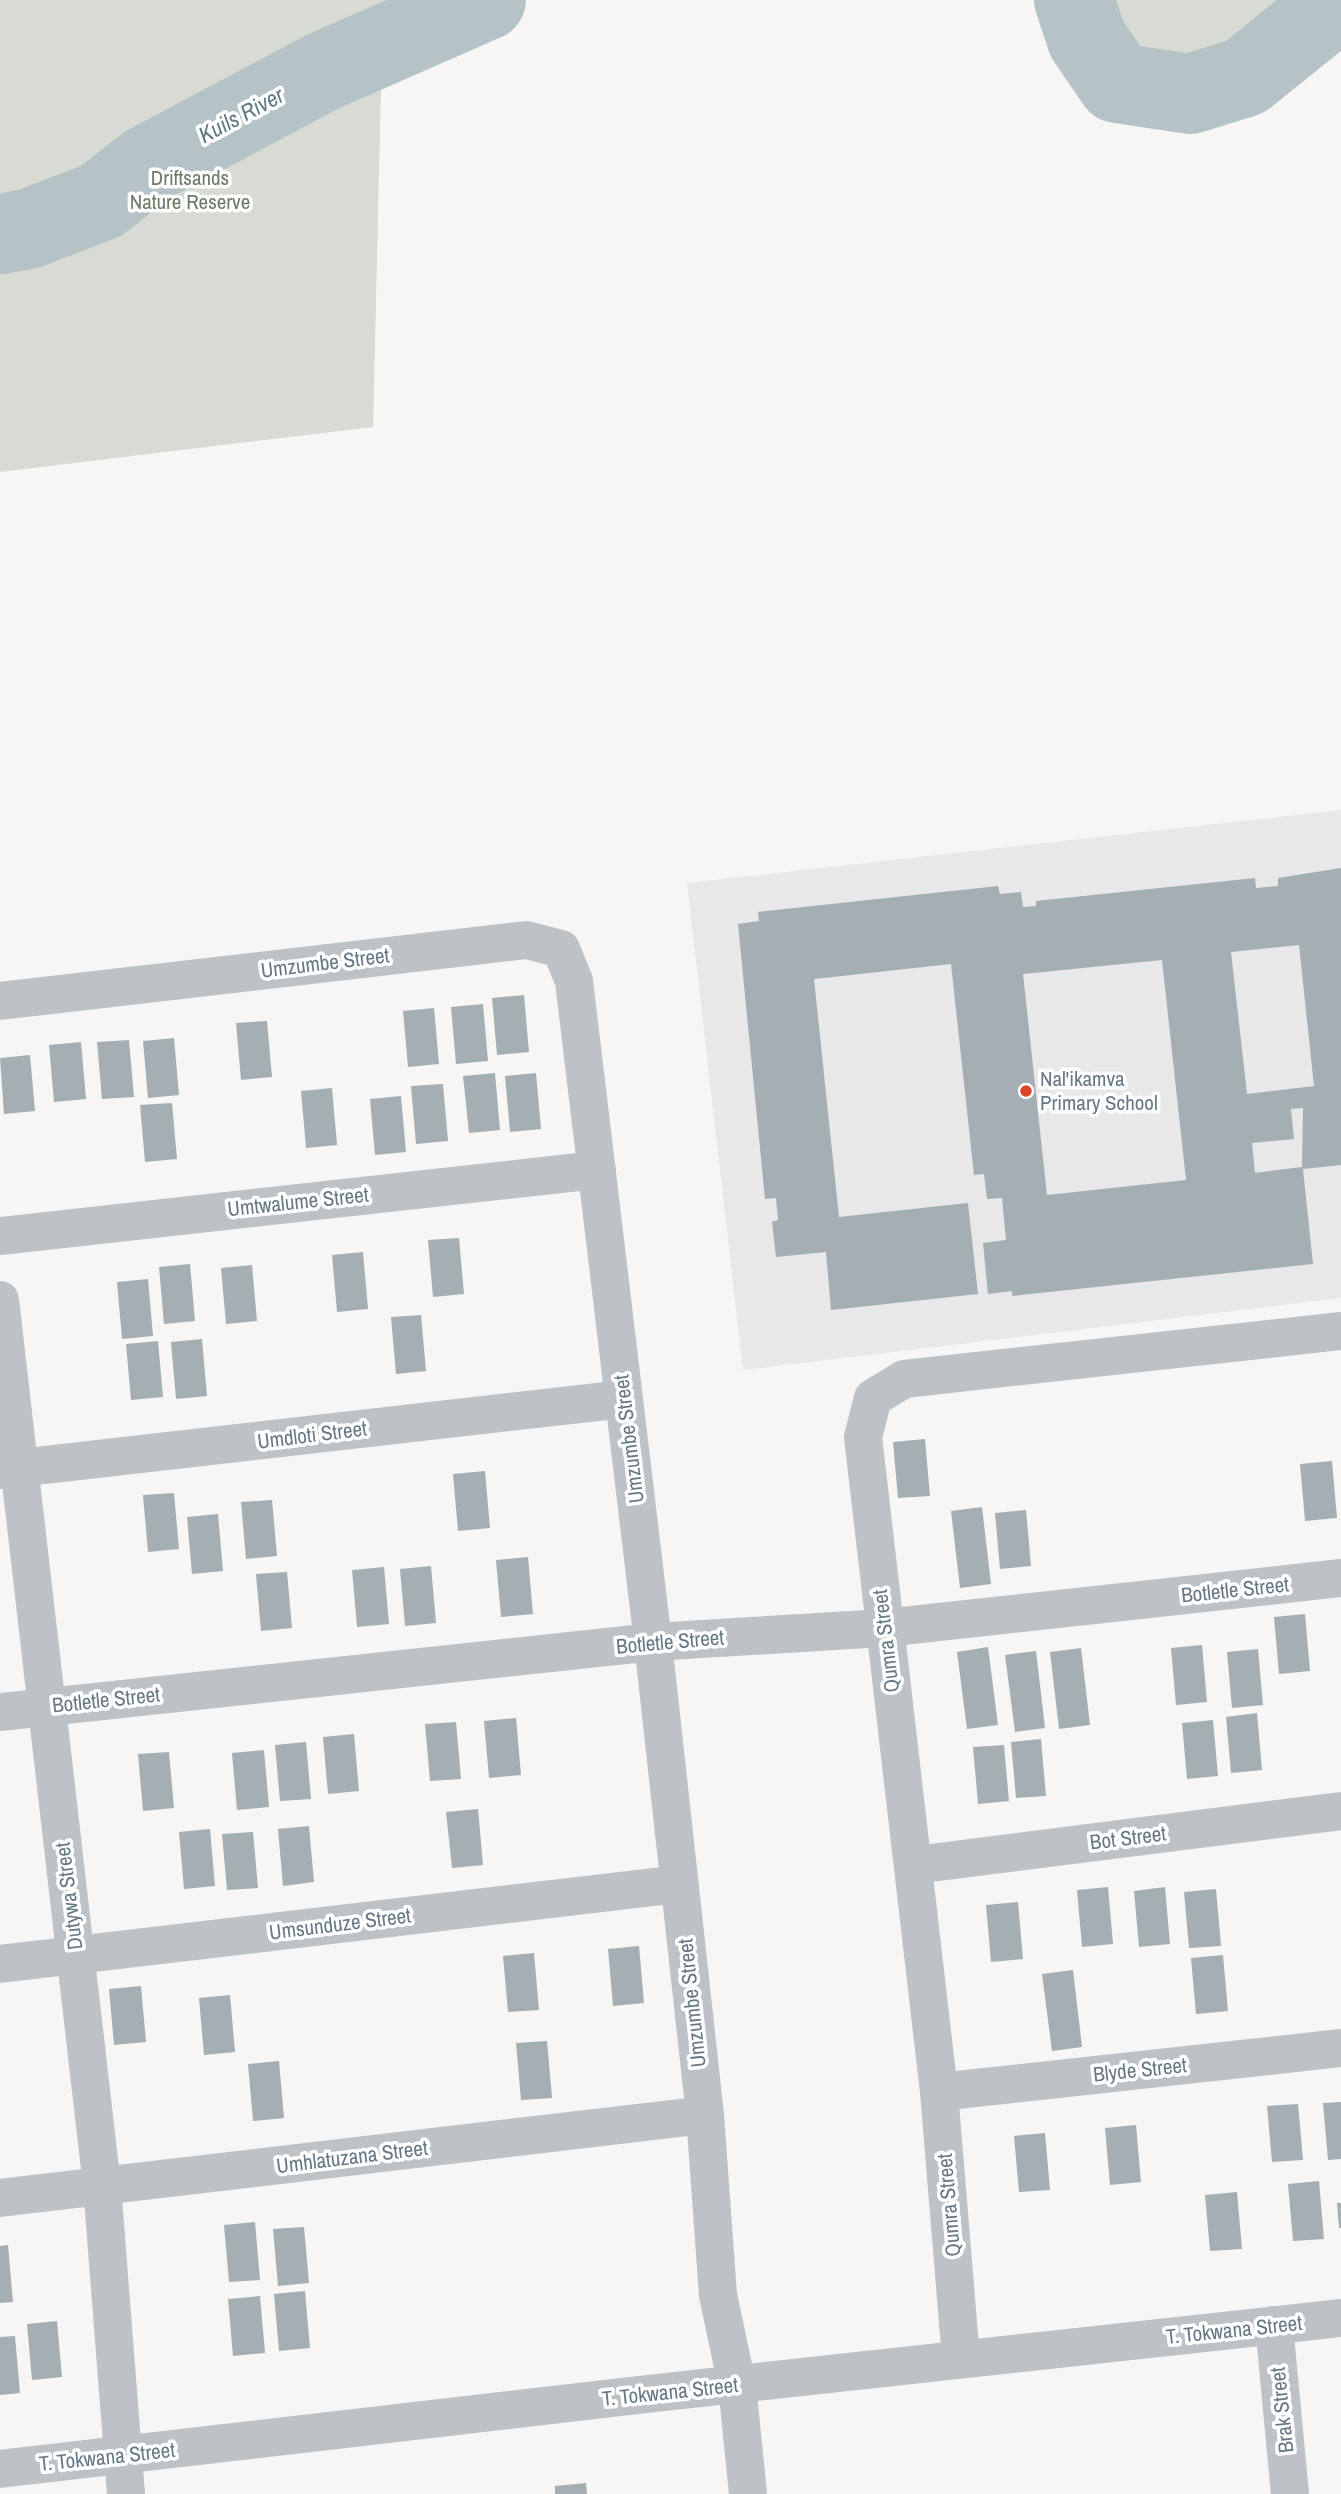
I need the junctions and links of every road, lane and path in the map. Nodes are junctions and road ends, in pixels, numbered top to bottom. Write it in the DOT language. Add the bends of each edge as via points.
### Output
graph roads {
  1 [pos="0,1001"];
  2 [pos="597,1170"];
  3 [pos="0,1236"];
  4 [pos="0,1300"];
  5 [pos="1341,1331"];
  6 [pos="624,1399"];
  7 [pos="10,1469"];
  8 [pos="1341,1578"];
  9 [pos="884,1628"];
  10 [pos="653,1642"];
  11 [pos="46,1707"];
  12 [pos="0,1712"];
  13 [pos="1341,1811"];
  14 [pos="915,1865"];
  15 [pos="679,1884"];
  16 [pos="75,1955"];
  17 [pos="0,1964"];
  18 [pos="1341,2048"];
  19 [pos="939,2092"];
  20 [pos="705,2115"];
  21 [pos="102,2186"];
  22 [pos="0,2198"];
  23 [pos="1341,2318"];
  24 [pos="1274,2325"];
  25 [pos="961,2359"];
  26 [pos="737,2385"];
  27 [pos="121,2456"];
  28 [pos="0,2469"];
  29 [pos="126,2494"];
  30 [pos="748,2494"];
  31 [pos="1290,2494"];
  1 -- 2 [label="street, Umzumbe Street" via="527,940 561,949 574,981"];
  2 -- 3 [label="street, Umtwalume Street"];
  2 -- 6 [label="street, Umzumbe Street"];
  4 -- 7 [label="street, Dutywa Street"];
  5 -- 9 [label="street, Qumra Street" via="904,1379 873,1398 863,1437"];
  6 -- 7 [label="street, Umdloti Street"];
  6 -- 10 [label="street, Umzumbe Street"];
  7 -- 11 [label="street, Dutywa Street"];
  8 -- 9 [label="street, Botletle Street"];
  9 -- 10 [label="street, Botletle Street"];
  9 -- 14 [label="street, Qumra Street"];
  10 -- 11 [label="street, Botletle Street"];
  10 -- 15 [label="street, Umzumbe Street"];
  11 -- 12 [label="street, Botletle Street"];
  11 -- 16 [label="street, Dutywa Street"];
  13 -- 14 [label="street, Bot Street"];
  14 -- 19 [label="street, Qumra Street"];
  15 -- 16 [label="street, Umsunduze Street"];
  15 -- 20 [label="street, Umzumbe Street"];
  16 -- 17 [label="street, Umsunduze Street"];
  16 -- 21 [label="street, Dutywa Street"];
  18 -- 19 [label="street, Blyde Street"];
  19 -- 25 [label="street, Qumra Street"];
  20 -- 21 [label="street, Umhlatuzana Street"];
  20 -- 26 [label="street, Umzumbe Street" via="719,2295"];
  21 -- 22 [label="street, Umhlatuzana Street"];
  21 -- 27 [label="street, Dutywa Street"];
  23 -- 24 [label="street, T. Tokwana Street"];
  24 -- 25 [label="street, T. Tokwana Street"];
  24 -- 31 [label="street, Brak Street"];
  25 -- 26 [label="street, T. Tokwana Street"];
  26 -- 27 [label="street, T. Tokwana Street"];
  26 -- 30 [label="street, Umzumbe Street"];
  27 -- 28 [label="street, T. Tokwana Street"];
  27 -- 29 [label="street, Dutywa Street"];
}
